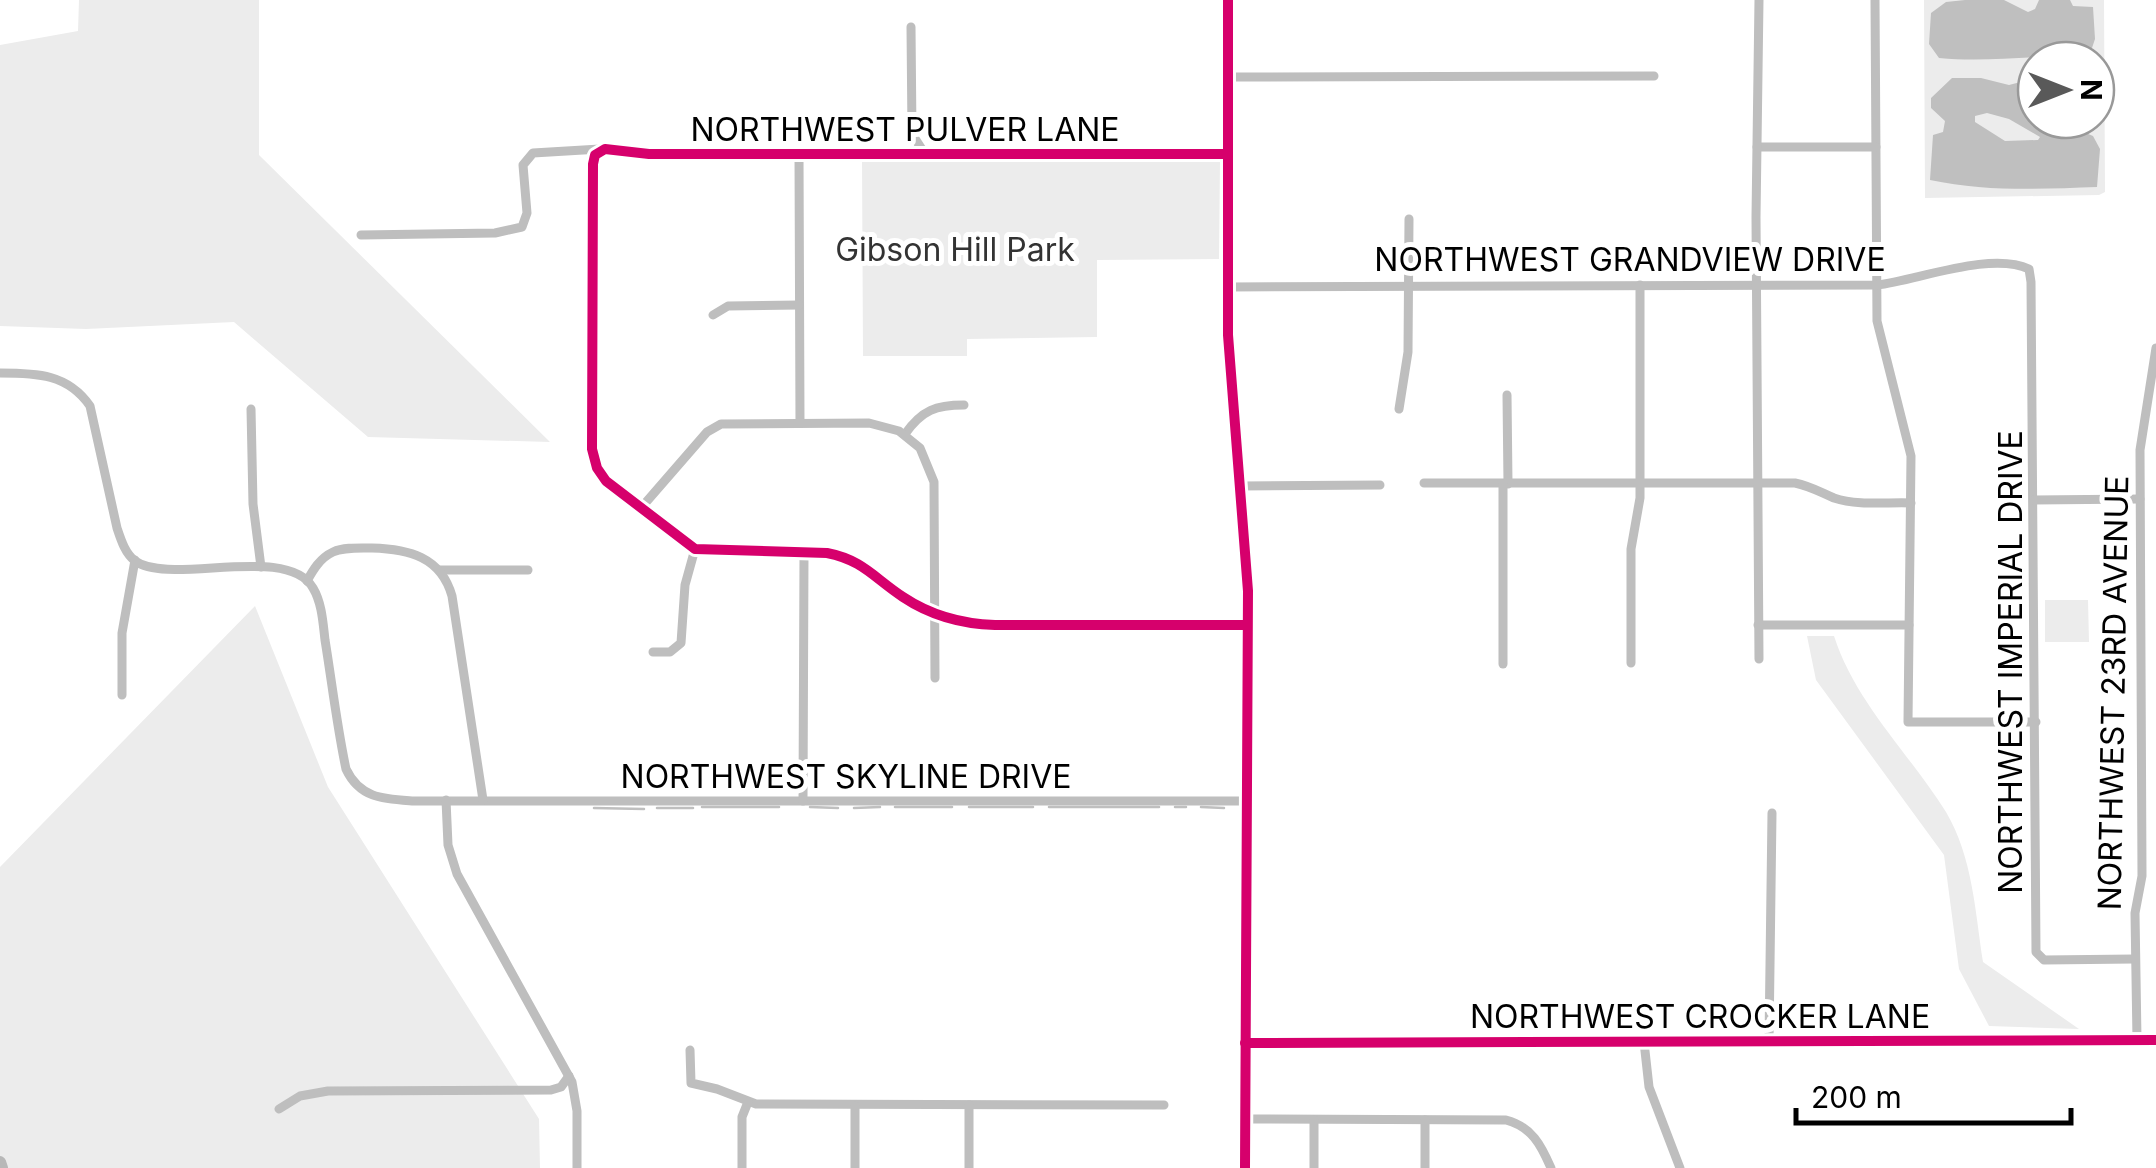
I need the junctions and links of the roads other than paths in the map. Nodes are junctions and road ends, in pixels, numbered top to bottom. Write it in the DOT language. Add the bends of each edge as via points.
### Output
graph roads {
  1 [pos="1228,0"];
  2 [pos="1759,0"];
  3 [pos="1875,0"];
  4 [pos="911,27"];
  5 [pos="1654,76"];
  6 [pos="1228,77"];
  7 [pos="1757,147"];
  8 [pos="1876,147"];
  9 [pos="605,149"];
  10 [pos="925,154"];
  11 [pos="1228,154"];
  12 [pos="800,155"];
  13 [pos="1409,219"];
  14 [pos="361,235"];
  15 [pos="2029,270"];
  16 [pos="1640,284"];
  17 [pos="1877,285"];
  18 [pos="1408,286"];
  19 [pos="1756,286"];
  20 [pos="1228,287"];
  21 [pos="799,305"];
  22 [pos="713,315"];
  23 [pos="2156,348"];
  24 [pos="0,372"];
  25 [pos="1507,395"];
  26 [pos="964,405"];
  27 [pos="252,409"];
  28 [pos="1398,409"];
  29 [pos="800,423"];
  30 [pos="905,434"];
  31 [pos="1640,482"];
  32 [pos="1424,483"];
  33 [pos="1756,483"];
  34 [pos="1506,484"];
  35 [pos="1380,485"];
  36 [pos="1241,486"];
  37 [pos="2140,499"];
  38 [pos="2034,500"];
  39 [pos="1911,503"];
  40 [pos="640,508"];
  41 [pos="695,549"];
  42 [pos="804,552"];
  43 [pos="135,560"];
  44 [pos="261,567"];
  45 [pos="438,568"];
  46 [pos="528,570"];
  47 [pos="307,581"];
  48 [pos="935,613"];
  49 [pos="1248,625"];
  50 [pos="1758,625"];
  51 [pos="1909,626"];
  52 [pos="653,652"];
  53 [pos="1759,658"];
  54 [pos="1503,664"];
  55 [pos="1631,664"];
  56 [pos="936,678"];
  57 [pos="122,696"];
  58 [pos="2036,722"];
  59 [pos="446,800"];
  60 [pos="482,800"];
  61 [pos="1247,801"];
  62 [pos="803,802"];
  63 [pos="1772,814"];
  64 [pos="2134,959"];
  65 [pos="2137,1040"];
  66 [pos="2156,1040"];
  67 [pos="1769,1041"];
  68 [pos="1644,1042"];
  69 [pos="1245,1043"];
  70 [pos="690,1050"];
  71 [pos="569,1076"];
  72 [pos="748,1102"];
  73 [pos="1164,1105"];
  74 [pos="856,1106"];
  75 [pos="969,1106"];
  76 [pos="279,1109"];
  77 [pos="1244,1120"];
  78 [pos="1314,1120"];
  79 [pos="1425,1120"];
  80 [pos="577,1168"];
  81 [pos="742,1168"];
  82 [pos="855,1168"];
  83 [pos="969,1168"];
  84 [pos="1244,1168"];
  85 [pos="1314,1168"];
  86 [pos="1425,1168"];
  87 [pos="1551,1168"];
  88 [pos="1680,1168"];
  1 -- 6 [label="main road"];
  2 -- 7 [label="street"];
  3 -- 8 [label="street"];
  4 -- 10 [label="street" via="912,134"];
  5 -- 6 [label="street"];
  6 -- 11 [label="main road"];
  7 -- 8 [label="street"];
  7 -- 19 [label="street"];
  8 -- 17 [label="street"];
  9 -- 12 [label="street, NORTHWEST PULVER LANE"];
  9 -- 14 [label="street, NORTHWEST PULVER LANE" via="533,153 523,165 522,228"];
  9 -- 40 [label="street" via="593,164 592,449 603,477"];
  10 -- 11 [label="street, NORTHWEST PULVER LANE"];
  10 -- 12 [label="street, NORTHWEST PULVER LANE"];
  11 -- 20 [label="main road"];
  12 -- 21 [label="street"];
  13 -- 18 [label="street"];
  15 -- 17 [label="street, NORTHWEST GRANDVIEW DRIVE" via="1970,266"];
  15 -- 38 [label="street, NORTHWEST IMPERIAL DRIVE"];
  16 -- 18 [label="street, NORTHWEST GRANDVIEW DRIVE"];
  16 -- 19 [label="street, NORTHWEST GRANDVIEW DRIVE"];
  16 -- 31 [label="street"];
  17 -- 19 [label="street, NORTHWEST GRANDVIEW DRIVE"];
  17 -- 39 [label="street" via="1880,339 1907,432"];
  18 -- 20 [label="street, NORTHWEST GRANDVIEW DRIVE"];
  18 -- 28 [label="street" via="1408,352"];
  19 -- 33 [label="street"];
  20 -- 36 [label="main road"];
  21 -- 22 [label="street" via="728,306"];
  21 -- 29 [label="street"];
  23 -- 37 [label="street, NORTHWEST 23RD AVENUE" via="2140,450"];
  24 -- 43 [label="street" via="64,380 82,394 95,418 117,528"];
  25 -- 34 [label="street"];
  26 -- 30 [label="street" via="929,409"];
  27 -- 44 [label="street"];
  29 -- 30 [label="street" via="869,423"];
  29 -- 40 [label="street" via="712,428"];
  30 -- 48 [label="street" via="933,473"];
  31 -- 33 [label="street"];
  31 -- 34 [label="street"];
  31 -- 55 [label="street" via="1631,549"];
  32 -- 34 [label="street"];
  33 -- 39 [label="street" via="1815,487 1852,502"];
  33 -- 50 [label="street"];
  34 -- 54 [label="street"];
  35 -- 36 [label="street"];
  36 -- 49 [label="main road"];
  37 -- 38 [label="street"];
  37 -- 64 [label="street, NORTHWEST 23RD AVENUE" via="2142,876"];
  38 -- 58 [label="street, NORTHWEST IMPERIAL DRIVE"];
  39 -- 51 [label="street"];
  40 -- 41 [label="street"];
  41 -- 42 [label="street"];
  41 -- 52 [label="street" via="681,642 670,652"];
  42 -- 48 [label="street" via="854,560"];
  42 -- 62 [label="street"];
  43 -- 44 [label="street" via="166,568"];
  43 -- 57 [label="street" via="122,633"];
  44 -- 47 [label="street"];
  45 -- 46 [label="street"];
  45 -- 47 [label="street" via="399,549 350,548 323,558"];
  45 -- 60 [label="street" via="452,596"];
  47 -- 59 [label="street, NORTHWEST SKYLINE DRIVE" via="321,612 352,781 381,798"];
  48 -- 49 [label="street" via="995,625"];
  48 -- 56 [label="street"];
  49 -- 61 [label="main road"];
  50 -- 51 [label="street"];
  50 -- 53 [label="street"];
  51 -- 58 [label="street" via="1908,722"];
  58 -- 64 [label="street, NORTHWEST IMPERIAL DRIVE" via="2039,958"];
  59 -- 60 [label="street, NORTHWEST SKYLINE DRIVE"];
  59 -- 71 [label="street" via="457,874"];
  60 -- 62 [label="street, NORTHWEST SKYLINE DRIVE"];
  61 -- 62 [label="street, NORTHWEST SKYLINE DRIVE"];
  61 -- 69 [label="main road"];
  63 -- 67 [label="street"];
  64 -- 65 [label="street, NORTHWEST 23RD AVENUE"];
  65 -- 66 [label="main road, NORTHWEST CROCKER LANE"];
  65 -- 67 [label="main road, NORTHWEST CROCKER LANE"];
  67 -- 68 [label="main road, NORTHWEST CROCKER LANE"];
  68 -- 69 [label="main road, NORTHWEST CROCKER LANE"];
  68 -- 88 [label="street" via="1649,1087"];
  69 -- 77 [label="main road"];
  70 -- 72 [label="street" via="690,1083"];
  71 -- 76 [label="street" via="551,1090 328,1091"];
  71 -- 80 [label="street" via="578,1111"];
  72 -- 74 [label="street"];
  72 -- 81 [label="street"];
  73 -- 75 [label="street"];
  74 -- 75 [label="street"];
  74 -- 82 [label="street"];
  75 -- 83 [label="street"];
  77 -- 78 [label="street"];
  77 -- 84 [label="main road"];
  78 -- 79 [label="street"];
  78 -- 85 [label="street"];
  79 -- 86 [label="street"];
  79 -- 87 [label="street" via="1517,1124 1534,1136"];
}
